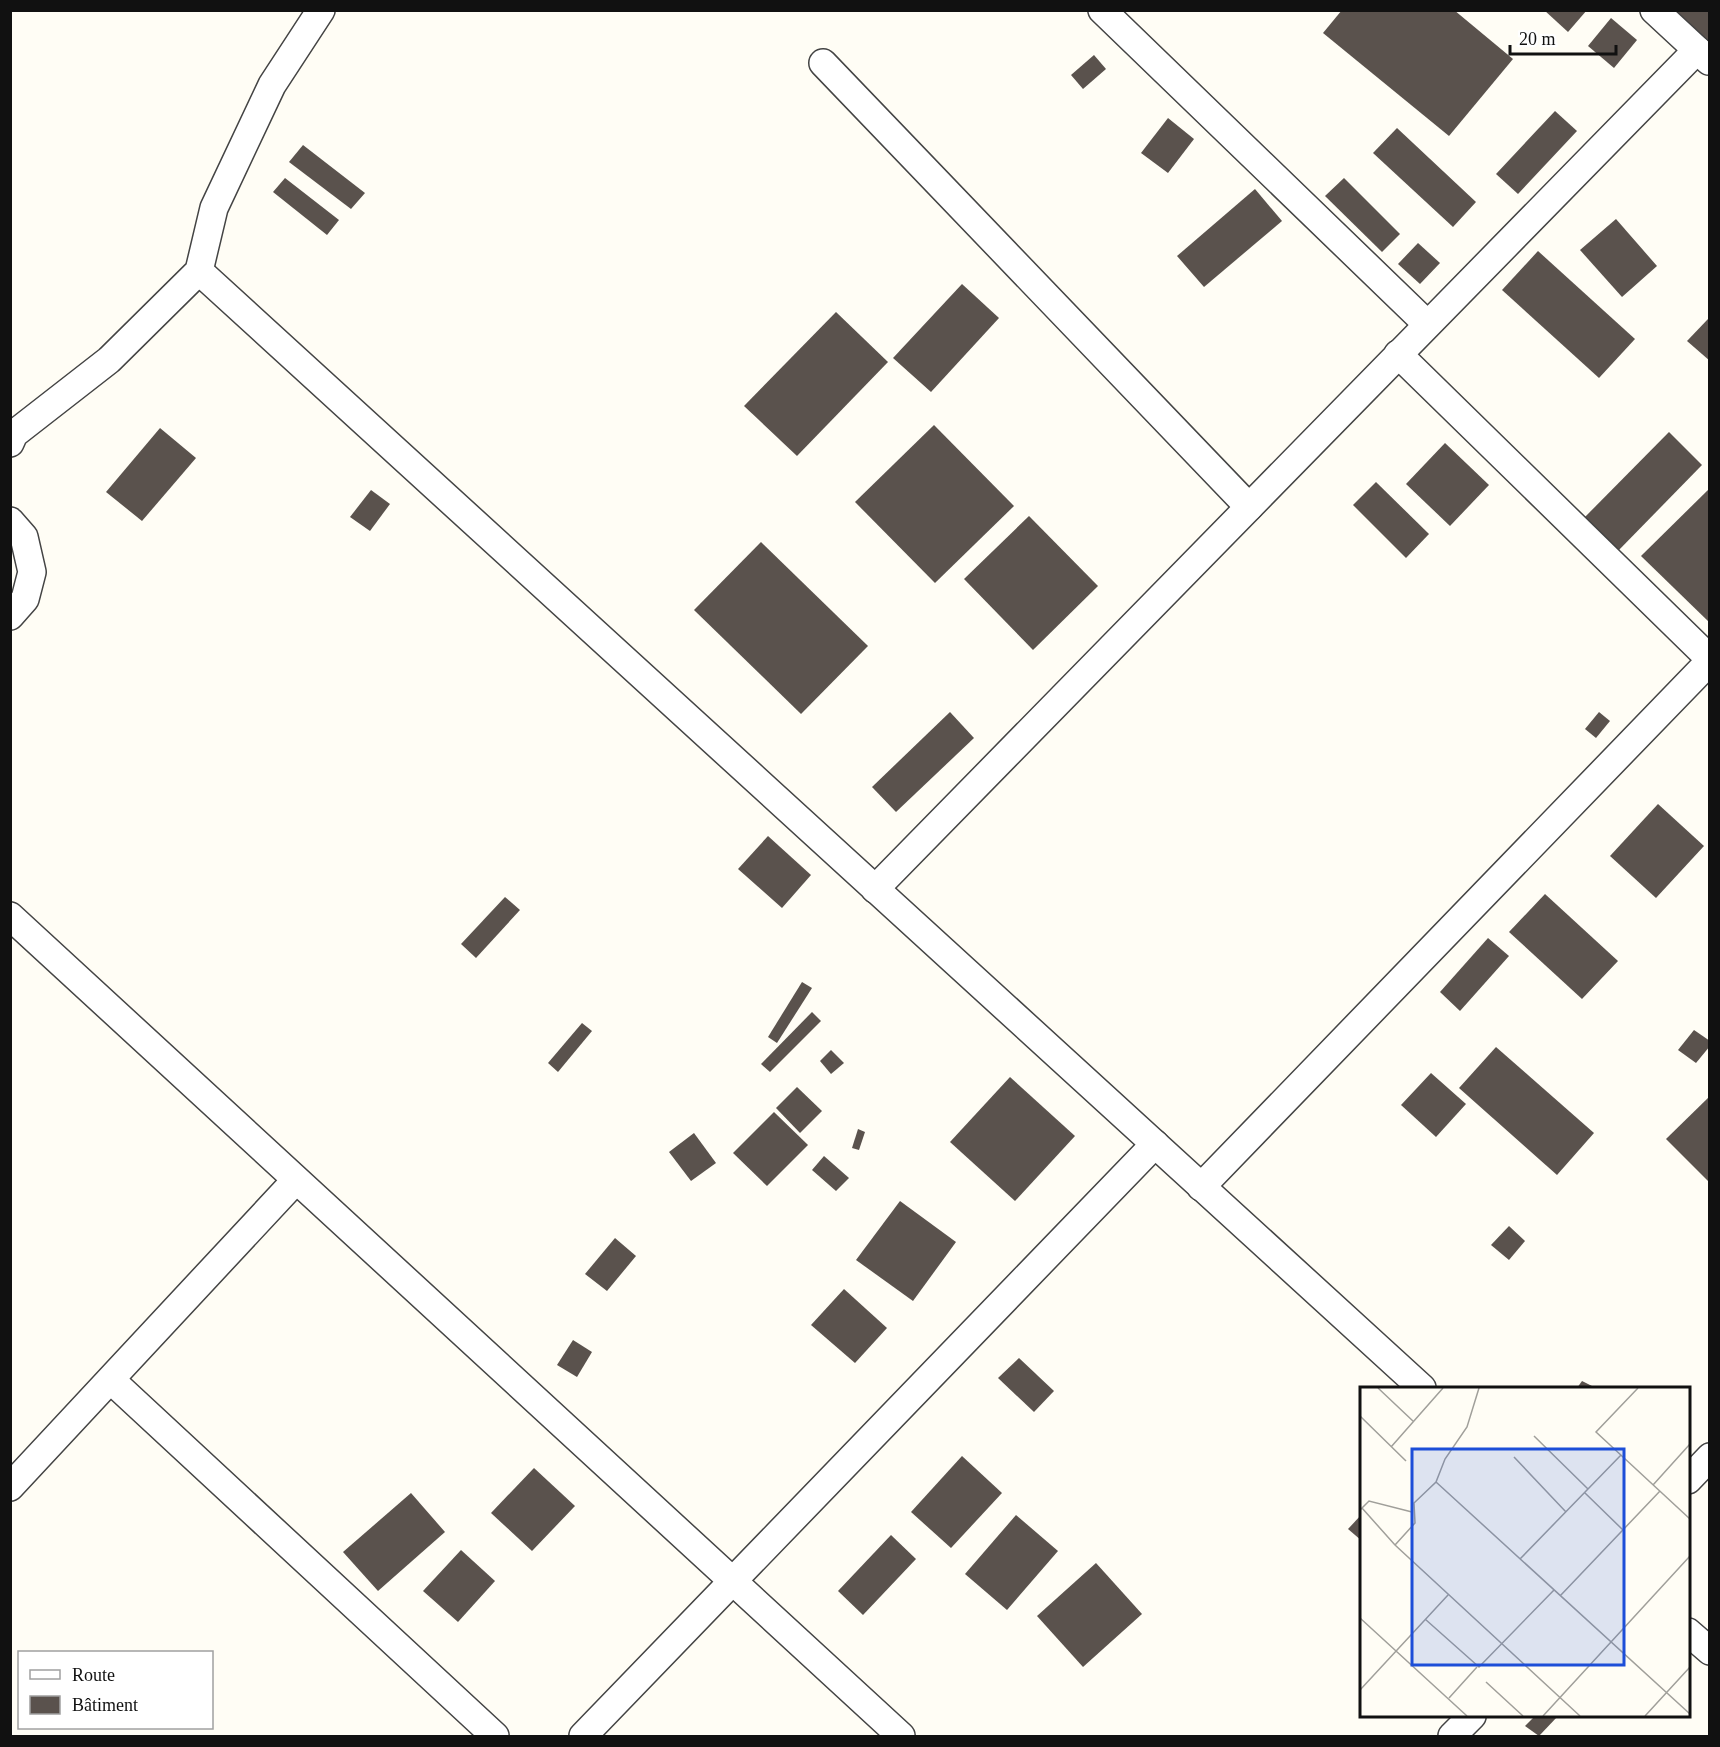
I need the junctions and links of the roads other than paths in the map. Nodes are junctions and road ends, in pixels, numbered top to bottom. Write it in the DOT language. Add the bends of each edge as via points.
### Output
graph roads {
  1 [pos="321,10"];
  2 [pos="1102,10"];
  3 [pos="1654,10"];
  4 [pos="1703,56"];
  5 [pos="823,63"];
  6 [pos="199,272"];
  7 [pos="1427,324"];
  8 [pos="1398,354"];
  9 [pos="10,443"];
  10 [pos="1249,507"];
  11 [pos="10,521"];
  12 [pos="10,616"];
  13 [pos="1710,660"];
  14 [pos="875,889"];
  15 [pos="10,916"];
  16 [pos="1155,1144"];
  17 [pos="296,1180"];
  18 [pos="1201,1187"];
  19 [pos="111,1380"];
  20 [pos="1420,1387"];
  21 [pos="1710,1457"];
  22 [pos="1690,1479"];
  23 [pos="10,1487"];
  24 [pos="733,1581"];
  25 [pos="1690,1633"];
  26 [pos="1710,1651"];
  27 [pos="1471,1717"];
  28 [pos="495,1737"];
  29 [pos="583,1737"];
  30 [pos="901,1737"];
  31 [pos="1452,1737"];
  1 -- 6 [label="street" via="273,85 214,208"];
  2 -- 7 [label="street"];
  3 -- 4 [label="street"];
  4 -- 7 [label="street"];
  5 -- 10 [label="street"];
  6 -- 9 [label="street" via="109,360 14,434"];
  6 -- 14 [label="street"];
  7 -- 8 [label="street"];
  8 -- 10 [label="street"];
  8 -- 13 [label="street"];
  10 -- 14 [label="street"];
  11 -- 12 [label="street" via="24,537 32,572 25,599"];
  13 -- 18 [label="street"];
  14 -- 16 [label="street"];
  15 -- 17 [label="street"];
  16 -- 18 [label="street"];
  16 -- 24 [label="street"];
  17 -- 19 [label="street"];
  17 -- 24 [label="street"];
  18 -- 20 [label="street"];
  19 -- 23 [label="street"];
  19 -- 28 [label="street"];
  21 -- 22 [label="street"];
  24 -- 29 [label="street"];
  24 -- 30 [label="street"];
  25 -- 26 [label="street"];
  27 -- 31 [label="street"];
}
